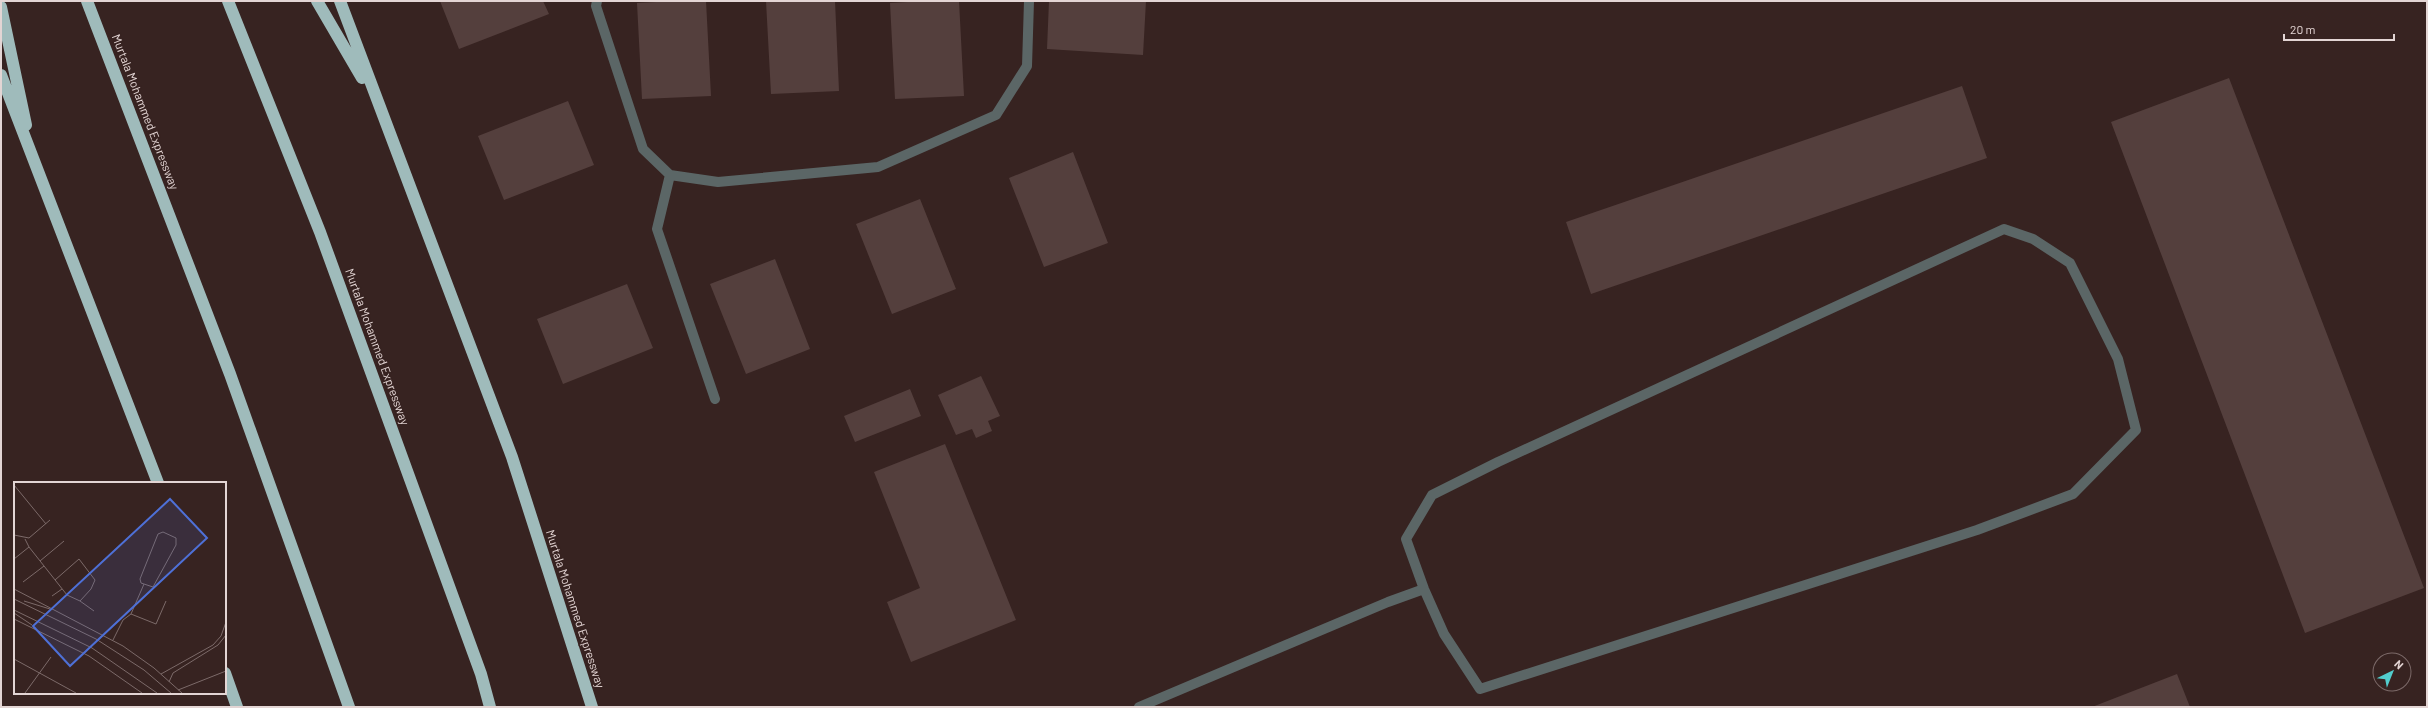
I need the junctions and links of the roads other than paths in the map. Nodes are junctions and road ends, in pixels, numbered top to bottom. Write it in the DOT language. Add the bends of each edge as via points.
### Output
graph roads {
  1 [pos="87,1"];
  2 [pos="228,1"];
  3 [pos="317,1"];
  4 [pos="340,1"];
  5 [pos="597,1"];
  6 [pos="1029,1"];
  7 [pos="1,7"];
  8 [pos="1,75"];
  9 [pos="378,104"];
  10 [pos="34,162"];
  11 [pos="670,175"];
  12 [pos="716,399"];
  13 [pos="158,482"];
  14 [pos="1424,589"];
  15 [pos="226,676"];
  16 [pos="237,707"];
  17 [pos="349,707"];
  18 [pos="490,707"];
  19 [pos="592,707"];
  20 [pos="1139,707"];
  1 -- 17 [label="highway, Murtala Mohammed Expressway" via="230,374"];
  2 -- 18 [label="highway, Murtala Mohammed Expressway" via="322,240 481,674"];
  3 -- 9 [label="highway"];
  4 -- 9 [label="highway, Murtala Mohammed Expressway"];
  5 -- 11 [label="lane" via="596,6 643,149"];
  6 -- 11 [label="lane" via="1027,66 996,114 878,167 718,182"];
  7 -- 10 [label="highway"];
  8 -- 10 [label="highway"];
  9 -- 19 [label="highway, Murtala Mohammed Expressway" via="512,457"];
  10 -- 13 [label="highway"];
  11 -- 12 [label="lane" via="657,229"];
  14 -- 14 [label="lane" via="1444,634 1480,689 1977,530 2072,494 2136,430 2118,359 2070,263 2033,239 2004,229 1506,458 1432,495 1406,539"];
  14 -- 20 [label="lane"];
  15 -- 16 [label="highway"];
}
